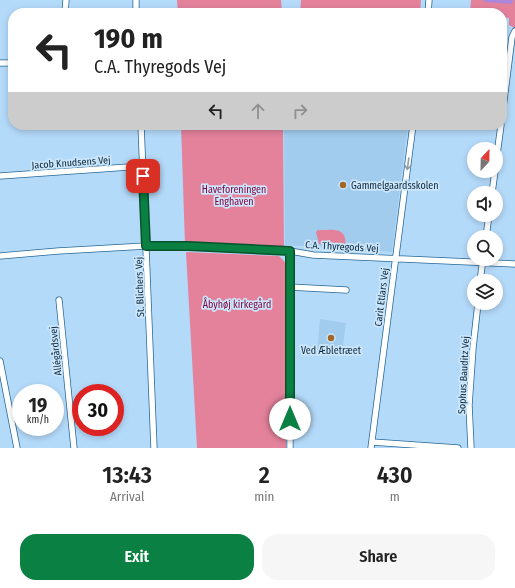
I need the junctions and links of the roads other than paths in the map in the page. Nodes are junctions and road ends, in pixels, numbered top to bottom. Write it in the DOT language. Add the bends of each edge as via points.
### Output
graph roads {
  1 [pos="515,31"];
  2 [pos="507,76"];
  3 [pos="141,130"];
  4 [pos="412,130"];
  5 [pos="500,130"];
  6 [pos="499,142"];
  7 [pos="143,166"];
  8 [pos="0,176"];
  9 [pos="146,246"];
  10 [pos="290,251"];
  11 [pos="0,256"];
  12 [pos="395,258"];
  13 [pos="467,260"];
  14 [pos="503,263"];
  15 [pos="515,264"];
  16 [pos="290,287"];
  17 [pos="346,290"];
  18 [pos="59,300"];
  19 [pos="477,310"];
  20 [pos="0,361"];
  21 [pos="371,445"];
  22 [pos="18,448"];
  23 [pos="74,448"];
  24 [pos="154,448"];
  25 [pos="290,448"];
  26 [pos="458,448"];
  27 [pos="471,448"];
  1 -- 2 [label="street"];
  3 -- 7 [label="street, St. Blichers Vej"];
  4 -- 12 [label="street, Carit Etlars Vej, one-way"];
  5 -- 6 [label="street"];
  7 -- 8 [label="street, Jacob Knudsens Vej"];
  7 -- 9 [label="street, St. Blichers Vej"];
  9 -- 10 [label="street, C.A. Thyregods Vej"];
  9 -- 11 [label="street, C.A. Thyregods Vej"];
  9 -- 24 [label="street, St. Blichers Vej"];
  10 -- 12 [label="street, C.A. Thyregods Vej"];
  10 -- 16 [label="street"];
  12 -- 13 [label="street, C.A. Thyregods Vej"];
  12 -- 21 [label="street, Carit Etlars Vej"];
  14 -- 15 [label="street, C.A. Thyregods Vej"];
  16 -- 17 [label="street"];
  16 -- 25 [label="street"];
  18 -- 23 [label="street, Allégårdsvej"];
  19 -- 27 [label="street, Sophus Bauditz Vej" via="469,405"];
  20 -- 22 [label="street"];
  21 -- 26 [label="street"];
}
